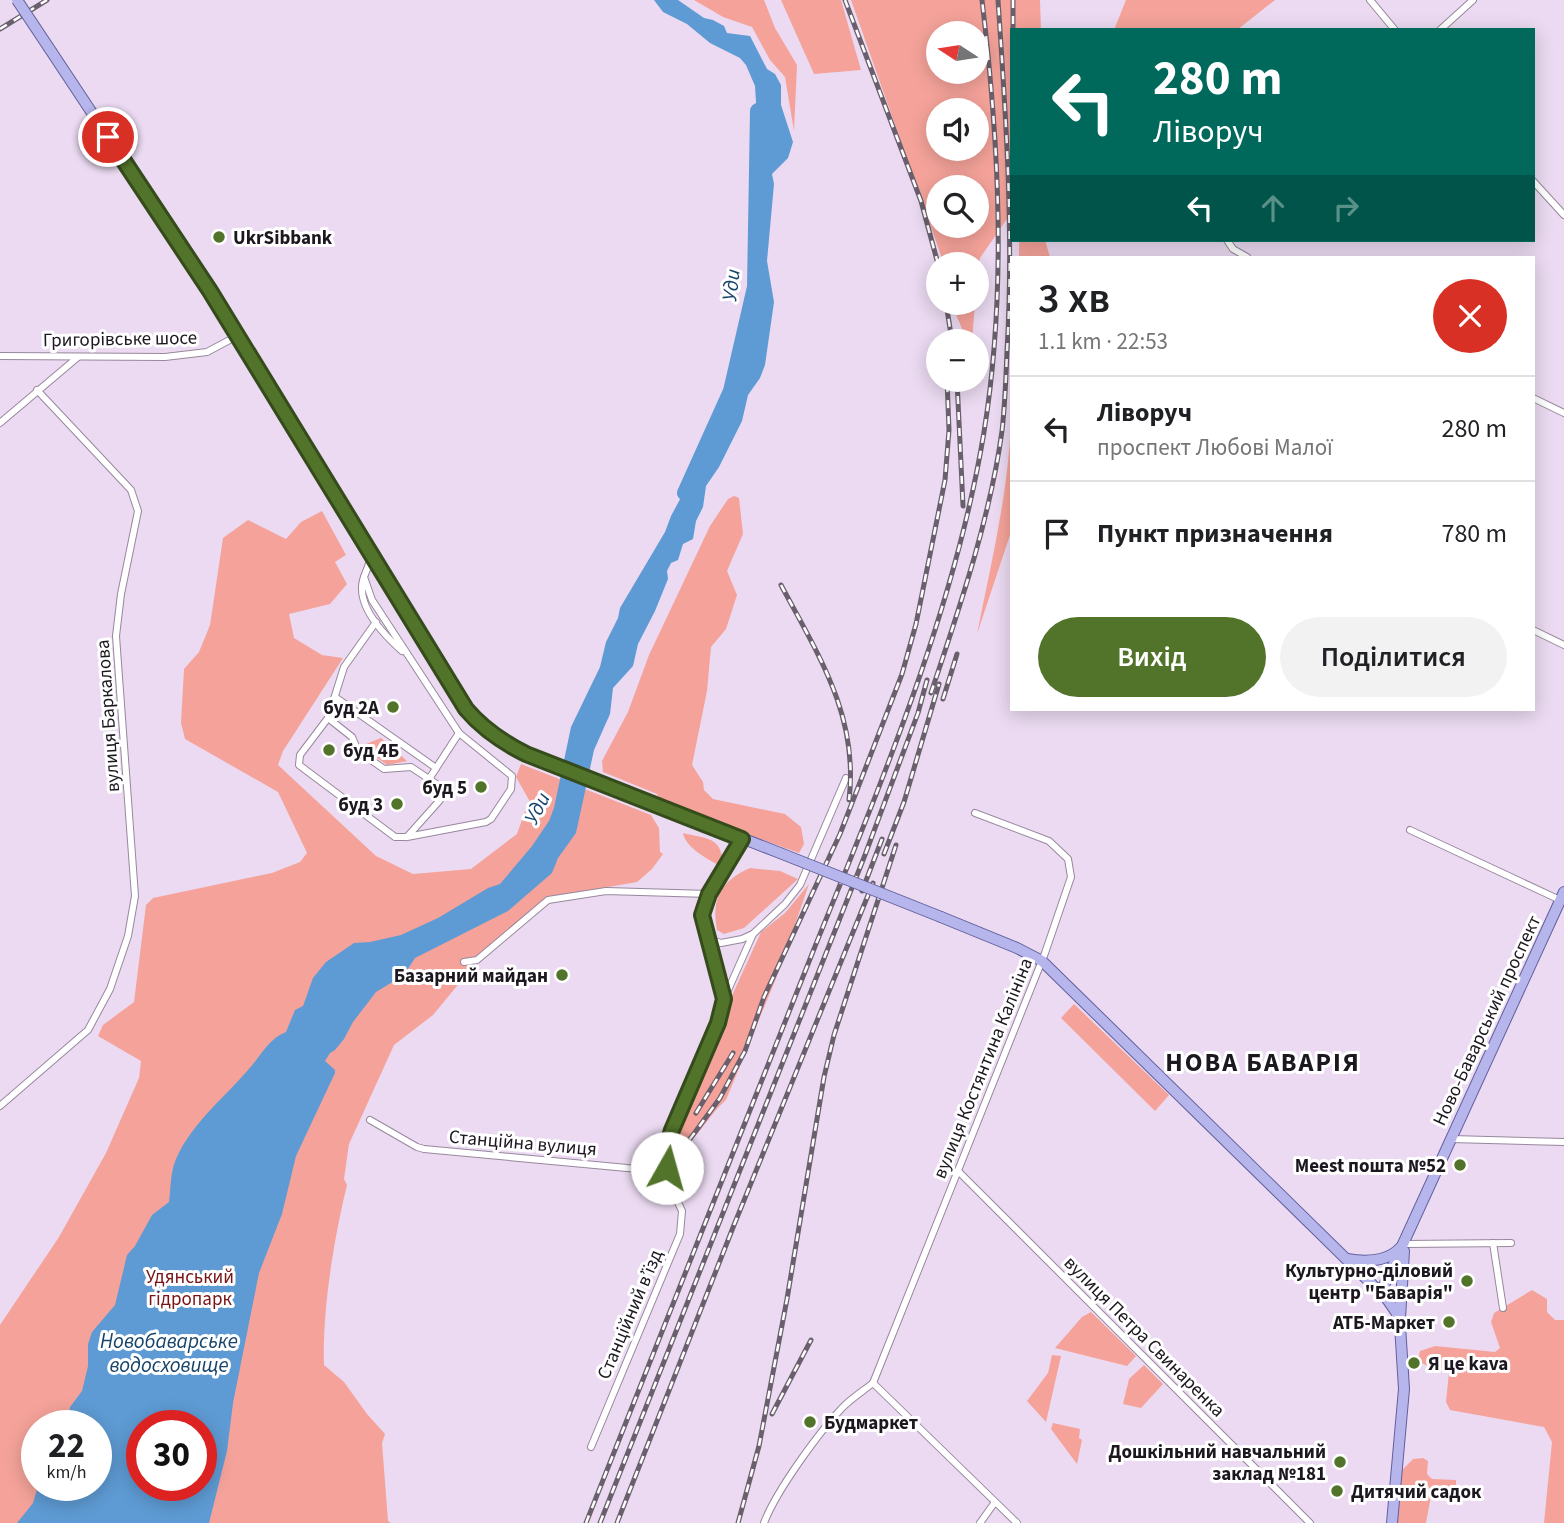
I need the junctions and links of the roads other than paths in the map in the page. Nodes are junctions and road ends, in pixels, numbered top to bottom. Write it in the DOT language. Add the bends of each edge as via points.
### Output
graph roads {
  1 [pos="17,0"];
  2 [pos="1370,0"];
  3 [pos="1473,0"];
  4 [pos="1393,28"];
  5 [pos="1442,28"];
  6 [pos="1535,183"];
  7 [pos="1564,215"];
  8 [pos="1228,242"];
  9 [pos="1245,256"];
  10 [pos="237,335"];
  11 [pos="0,356"];
  12 [pos="78,357"];
  13 [pos="37,390"];
  14 [pos="1535,399"];
  15 [pos="1564,413"];
  16 [pos="0,423"];
  17 [pos="372,556"];
  18 [pos="364,577"];
  19 [pos="376,622"];
  20 [pos="1535,631"];
  21 [pos="1564,645"];
  22 [pos="410,659"];
  23 [pos="335,697"];
  24 [pos="328,718"];
  25 [pos="459,733"];
  26 [pos="436,768"];
  27 [pos="846,778"];
  28 [pos="429,779"];
  29 [pos="975,813"];
  30 [pos="1410,830"];
  31 [pos="407,837"];
  32 [pos="742,839"];
  33 [pos="709,894"];
  34 [pos="1562,896"];
  35 [pos="752,934"];
  36 [pos="707,939"];
  37 [pos="1042,961"];
  38 [pos="464,962"];
  39 [pos="724,999"];
  40 [pos="0,1106"];
  41 [pos="370,1120"];
  42 [pos="1451,1139"];
  43 [pos="1564,1142"];
  44 [pos="668,1144"];
  45 [pos="649,1169"];
  46 [pos="958,1171"];
  47 [pos="673,1192"];
  48 [pos="1493,1243"];
  49 [pos="1511,1243"];
  50 [pos="1404,1244"];
  51 [pos="1347,1259"];
  52 [pos="1381,1292"];
  53 [pos="1503,1308"];
  54 [pos="1400,1325"];
  55 [pos="873,1383"];
  56 [pos="592,1447"];
  57 [pos="995,1502"];
  58 [pos="764,1523"];
  59 [pos="980,1523"];
  60 [pos="1017,1523"];
  61 [pos="1310,1523"];
  62 [pos="1392,1523"];
  1 -- 10 [label="main road, bridge"];
  2 -- 4 [label="street"];
  3 -- 5 [label="street"];
  6 -- 7 [label="street"];
  8 -- 9 [label="street"];
  10 -- 12 [label="street, Григорівське шосе" via="207,352"];
  10 -- 17 [label="main road"];
  11 -- 12 [label="street, Григорівське шосе"];
  12 -- 13 [label="street"];
  13 -- 16 [label="street"];
  13 -- 40 [label="street, вулиця Баркалова" via="131,490 138,504 116,636 135,896 128,936 110,989 88,1030"];
  14 -- 15 [label="street"];
  17 -- 18 [label="street"];
  17 -- 32 [label="main road" via="466,709 498,739"];
  18 -- 19 [label="street" via="363,599"];
  18 -- 22 [label="street" via="372,600"];
  19 -- 22 [label="street"];
  19 -- 23 [label="street" via="344,667"];
  20 -- 21 [label="street"];
  22 -- 25 [label="street"];
  23 -- 24 [label="street"];
  23 -- 26 [label="street"];
  24 -- 28 [label="street" via="352,737 358,751 384,769 411,767"];
  24 -- 31 [label="street" via="300,754 299,765 395,837"];
  25 -- 26 [label="street"];
  25 -- 31 [label="street" via="512,776 511,789 486,822"];
  26 -- 28 [label="street"];
  27 -- 35 [label="street" via="800,885"];
  28 -- 31 [label="street" via="441,787 440,800"];
  29 -- 37 [label="street, вулиця Костянтина Калініна" via="1049,841 1068,859 1071,877"];
  30 -- 34 [label="street"];
  32 -- 33 [label="street"];
  32 -- 37 [label="main road, bridge"];
  33 -- 36 [label="street" via="702,915"];
  33 -- 38 [label="street" via="606,891 548,900 477,960"];
  34 -- 42 [label="main road, Ново-Баварський проспект"];
  35 -- 36 [label="street" via="734,942"];
  35 -- 39 [label="street"];
  36 -- 39 [label="street"];
  37 -- 46 [label="street, вулиця Костянтина Калініна"];
  37 -- 51 [label="main road"];
  39 -- 44 [label="street"];
  41 -- 45 [label="street, Станційна вулиця" via="424,1149"];
  42 -- 43 [label="street"];
  42 -- 50 [label="main road, Ново-Баварський проспект"];
  44 -- 45 [label="street"];
  44 -- 47 [label="street, Станційний в’їзд"];
  45 -- 47 [label="street"];
  46 -- 55 [label="street, вулиця Костянтина Калініна"];
  46 -- 61 [label="street, вулиця Петра Свинаренка"];
  47 -- 56 [label="street, Станційний в’їзд" via="682,1211 680,1234"];
  48 -- 49 [label="street"];
  48 -- 50 [label="street"];
  48 -- 53 [label="street"];
  50 -- 51 [label="main road" via="1389,1257"];
  50 -- 52 [label="main road, Ново-Баварський проспект"];
  50 -- 54 [label="main road"];
  51 -- 52 [label="main road"];
  52 -- 54 [label="main road"];
  54 -- 62 [label="main road" via="1404,1388"];
  55 -- 57 [label="street"];
  55 -- 58 [label="street" via="844,1406 817,1439"];
  57 -- 59 [label="street"];
  57 -- 60 [label="street"];
}
